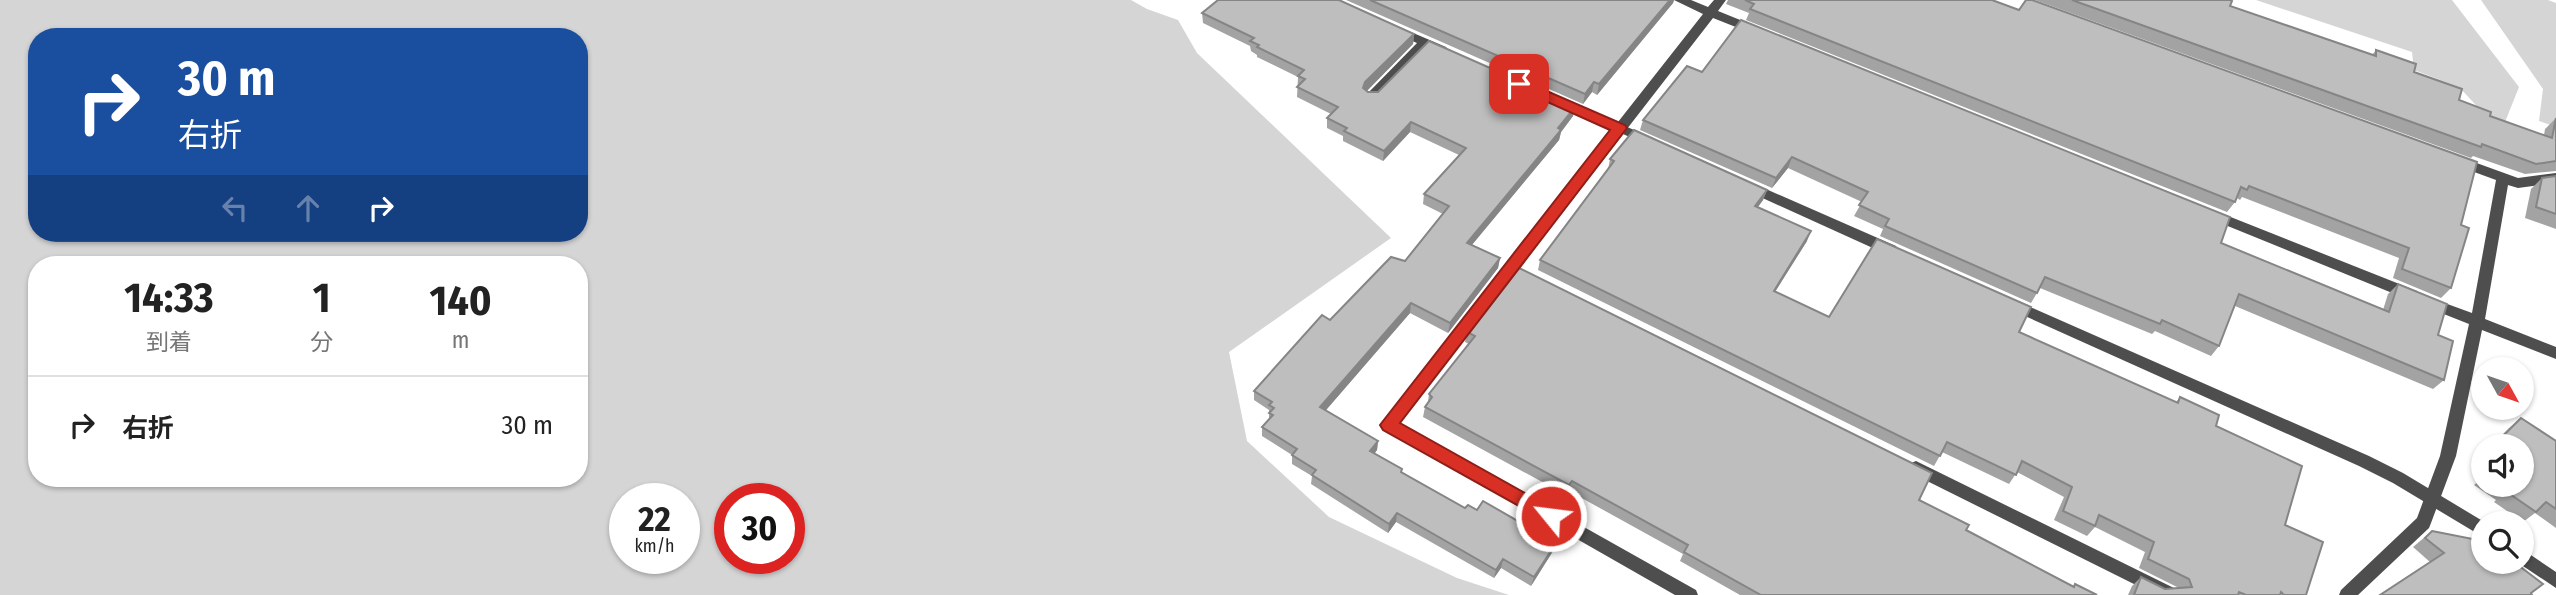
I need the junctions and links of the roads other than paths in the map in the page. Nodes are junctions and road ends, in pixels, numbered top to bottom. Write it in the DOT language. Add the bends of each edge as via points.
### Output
graph roads {
  1 [pos="1680,0"];
  2 [pos="1720,0"];
  3 [pos="1711,12"];
  4 [pos="1389,26"];
  5 [pos="1774,38"];
  6 [pos="1425,42"];
  7 [pos="1450,54"];
  8 [pos="1371,97"];
  9 [pos="1552,99"];
  10 [pos="1619,128"];
  11 [pos="1663,148"];
  12 [pos="2451,159"];
  13 [pos="2503,178"];
  14 [pos="2556,178"];
  15 [pos="1740,182"];
  16 [pos="2196,208"];
  17 [pos="1905,256"];
  18 [pos="1994,296"];
  19 [pos="2477,322"];
  20 [pos="2556,353"];
  21 [pos="1898,458"];
  22 [pos="2433,499"];
  23 [pos="2471,523"];
  24 [pos="2534,565"];
  25 [pos="2556,581"];
  26 [pos="1690,595"];
  27 [pos="2172,595"];
  28 [pos="2347,595"];
  1 -- 3 [label="street"];
  2 -- 3 [label="street"];
  3 -- 5 [label="street"];
  3 -- 10 [label="street"];
  4 -- 6 [label="street"];
  6 -- 7 [label="street"];
  6 -- 8 [label="street"];
  9 -- 10 [label="street"];
  10 -- 11 [label="street"];
  10 -- 26 [label="street" via="1518,269 1389,425"];
  12 -- 13 [label="street"];
  13 -- 14 [label="street" via="2518,183"];
  13 -- 19 [label="street"];
  15 -- 17 [label="street"];
  16 -- 19 [label="street"];
  18 -- 22 [label="street" via="2364,461"];
  19 -- 20 [label="street"];
  19 -- 22 [label="street" via="2448,456"];
  21 -- 27 [label="street"];
  22 -- 23 [label="street"];
  22 -- 28 [label="street" via="2423,523"];
  24 -- 25 [label="street"];
}
